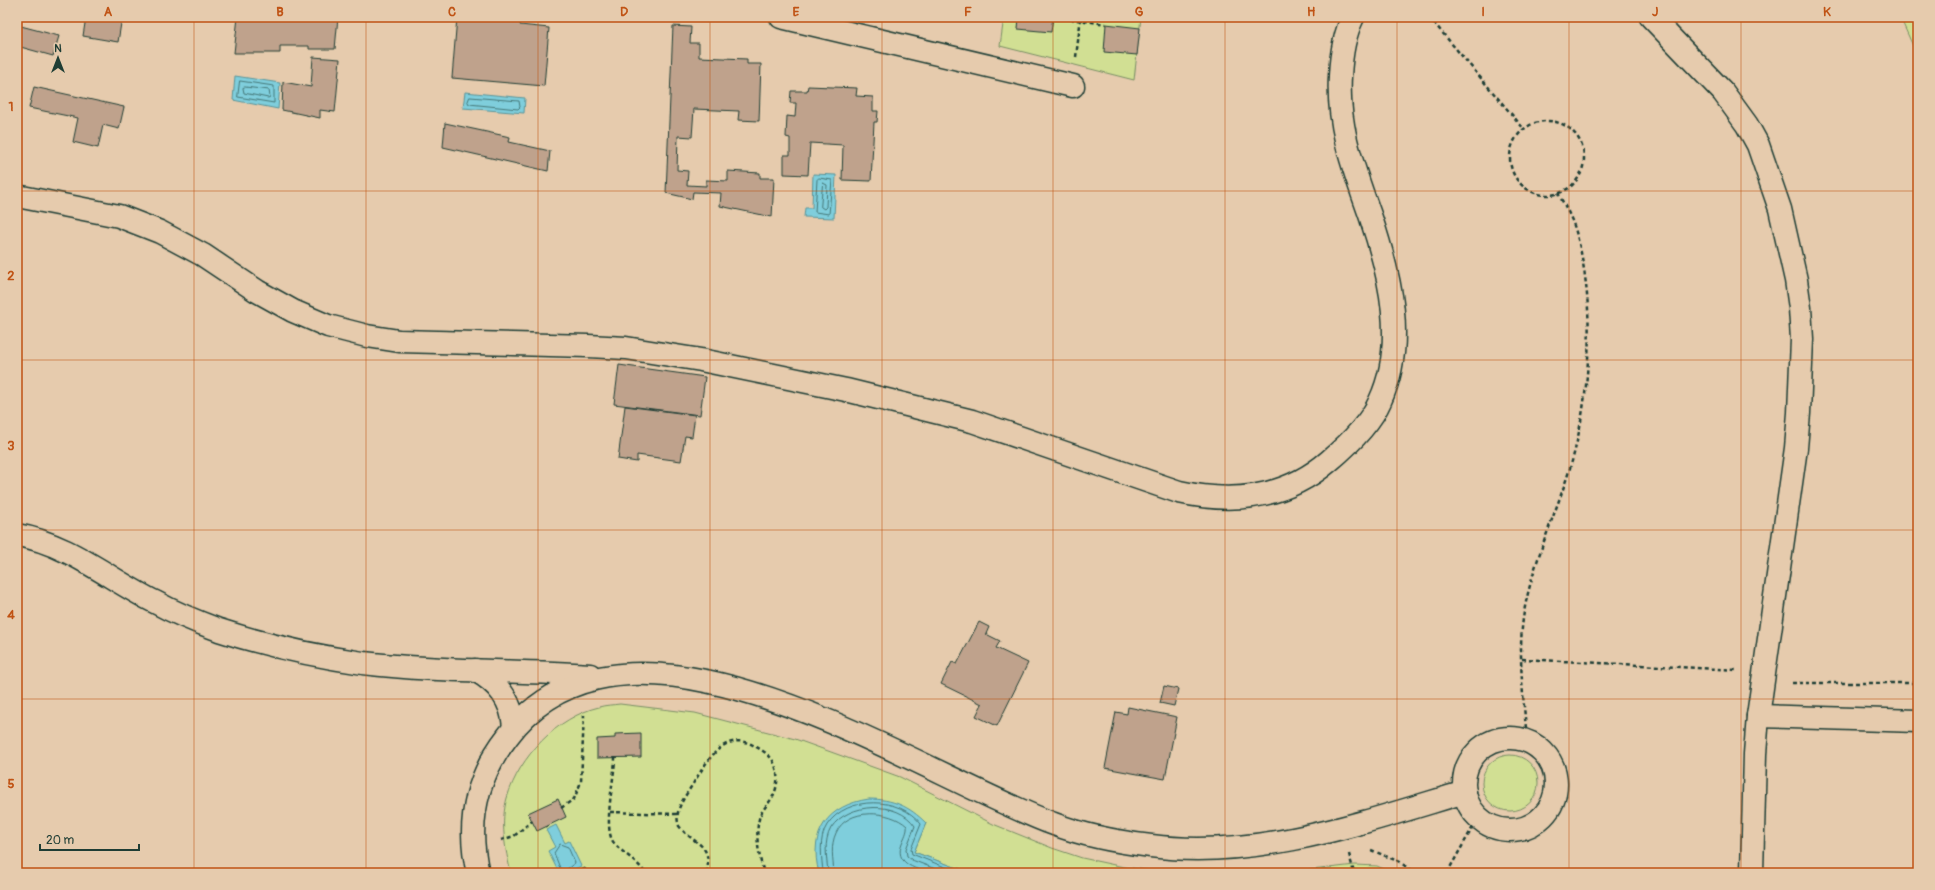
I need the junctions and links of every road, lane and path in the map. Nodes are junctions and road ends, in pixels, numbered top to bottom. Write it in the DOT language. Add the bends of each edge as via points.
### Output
graph roads {
  1 [pos="781,17"];
  2 [pos="1056,17"];
  3 [pos="1429,17"];
  4 [pos="1651,17"];
  5 [pos="1352,18"];
  6 [pos="1081,19"];
  7 [pos="1106,24"];
  8 [pos="1073,86"];
  9 [pos="1524,129"];
  10 [pos="1558,193"];
  11 [pos="17,196"];
  12 [pos="17,535"];
  13 [pos="1522,659"];
  14 [pos="475,670"];
  15 [pos="1762,677"];
  16 [pos="595,679"];
  17 [pos="1918,683"];
  18 [pos="1758,716"];
  19 [pos="1918,721"];
  20 [pos="514,727"];
  21 [pos="1527,742"];
  22 [pos="615,757"];
  23 [pos="1465,792"];
  24 [pos="561,808"];
  25 [pos="610,812"];
  26 [pos="677,814"];
  27 [pos="1479,817"];
  28 [pos="532,821"];
  29 [pos="473,842"];
  30 [pos="478,873"];
  31 [pos="645,873"];
  32 [pos="707,873"];
  33 [pos="764,873"];
  34 [pos="1447,873"];
  35 [pos="1752,873"];
  1 -- 8 [label="street"];
  2 -- 6 [label="path"];
  3 -- 9 [label="path"];
  4 -- 15 [label="street" via="1723,92 1747,125 1758,145 1780,209 1796,280 1802,338 1799,413"];
  5 -- 11 [label="street" via="1341,60 1341,112 1352,167 1370,216 1387,276 1394,319 1391,365 1380,402 1339,453 1305,478 1267,494 1246,497 1223,499 1179,492 972,422 846,390 701,360 603,347 399,341 366,336 328,326 292,311 203,255 160,232 119,216"];
  6 -- 7 [label="path"];
  6 -- 8 [label="path"];
  9 -- 10 [label="path" via="1516,137 1511,148 1511,170 1525,188 1541,194"];
  9 -- 10 [label="path" via="1534,124 1557,123 1568,128 1576,136 1583,152 1582,169 1577,180 1569,188"];
  10 -- 13 [label="path" via="1570,216 1579,246 1587,302 1588,363 1577,445 1560,500 1536,562 1527,597"];
  12 -- 14 [label="street" via="63,550 180,614 252,640 363,663"];
  13 -- 15 [label="path"];
  13 -- 21 [label="path"];
  14 -- 16 [label="street"];
  14 -- 20 [label="street" via="497,685 505,696 513,715"];
  15 -- 17 [label="path"];
  15 -- 18 [label="street"];
  16 -- 20 [label="street" via="570,686 550,696"];
  16 -- 23 [label="street" via="638,673 663,674 750,694 822,718 1055,825 1078,832 1153,846 1222,848 1288,840 1363,823"];
  16 -- 24 [label="path" via="581,782 574,799"];
  18 -- 19 [label="street"];
  18 -- 35 [label="street"];
  20 -- 29 [label="street" via="497,750 484,775 476,803"];
  21 -- 23 [label="street" via="1512,738 1484,746 1473,756 1466,770"];
  21 -- 27 [label="street" via="1540,750 1549,760 1555,775 1552,803 1543,816 1531,825 1516,830 1486,824"];
  22 -- 25 [label="path"];
  23 -- 27 [label="street" via="1466,800"];
  25 -- 26 [label="path"];
  25 -- 31 [label="path" via="609,834 613,842 633,858"];
  26 -- 32 [label="path" via="679,826 707,852"];
  26 -- 33 [label="path" via="716,750 728,744 744,742 763,751 772,759 777,772 774,794 761,812 758,824 760,861"];
  27 -- 34 [label="path"];
  28 -- 29 [label="path" via="510,837"];
  29 -- 30 [label="street"];
}
